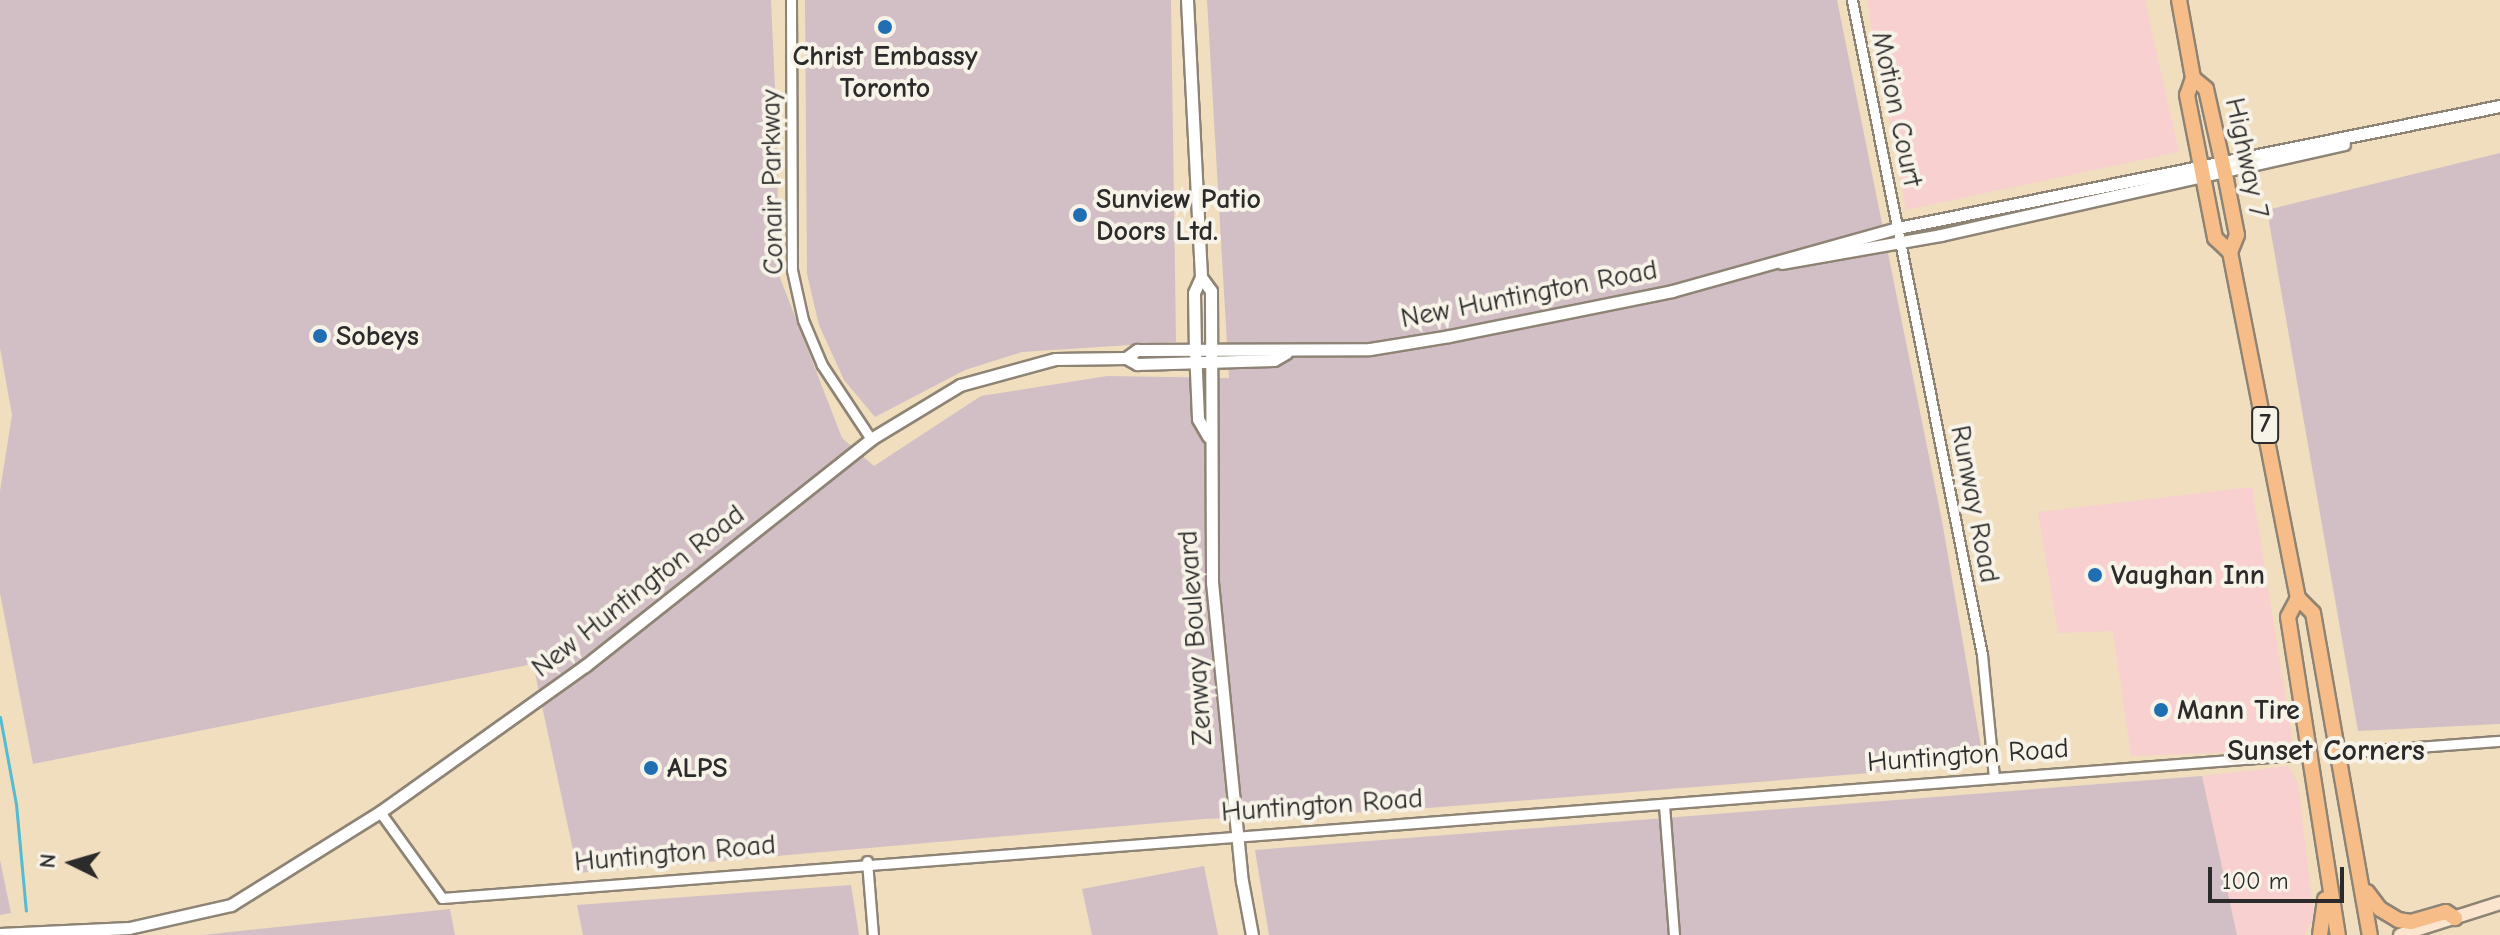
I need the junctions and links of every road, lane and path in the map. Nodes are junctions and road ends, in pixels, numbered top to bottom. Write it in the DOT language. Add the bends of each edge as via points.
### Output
graph roads {
  1 [pos="791,0"];
  2 [pos="1187,0"];
  3 [pos="1852,0"];
  4 [pos="2179,0"];
  5 [pos="2193,78"];
  6 [pos="2500,106"];
  7 [pos="2224,167"];
  8 [pos="2202,172"];
  9 [pos="1898,228"];
  10 [pos="1901,241"];
  11 [pos="2230,252"];
  12 [pos="1778,263"];
  13 [pos="1201,277"];
  14 [pos="1195,349"];
  15 [pos="1212,349"];
  16 [pos="1286,353"];
  17 [pos="1126,358"];
  18 [pos="1197,362"];
  19 [pos="1213,362"];
  20 [pos="1208,436"];
  21 [pos="871,439"];
  22 [pos="2298,598"];
  23 [pos="2500,741"];
  24 [pos="2339,753"];
  25 [pos="2311,754"];
  26 [pos="1994,777"];
  27 [pos="1664,805"];
  28 [pos="380,812"];
  29 [pos="2321,825"];
  30 [pos="1237,836"];
  31 [pos="2355,837"];
  32 [pos="867,861"];
  33 [pos="2500,903"];
  34 [pos="2455,918"];
  35 [pos="0,934"];
  36 [pos="873,935"];
  37 [pos="1252,935"];
  38 [pos="1674,935"];
  39 [pos="2320,935"];
  40 [pos="2338,935"];
  41 [pos="2370,935"];
  42 [pos="2400,935"];
  1 -- 21 [label="street, Conair Parkway" via="792,270 803,320 822,365"];
  2 -- 13 [label="street, Zenway Boulevard"];
  3 -- 9 [label="street, Motion Court"];
  4 -- 5 [label="main road, Highway 7 / 7"];
  5 -- 7 [label="main road, Highway 7 / 7" via="2206,89"];
  5 -- 8 [label="main road, Highway 7 / 7" via="2187,95"];
  6 -- 7 [label="street, New Huntington Road"];
  7 -- 8 [label="street, New Huntington Road"];
  7 -- 11 [label="main road, Highway 7 / 7" via="2237,235"];
  8 -- 9 [label="street, New Huntington Road"];
  8 -- 10 [label="street, New Huntington Road"];
  8 -- 11 [label="main road, Highway 7 / 7" via="2215,238"];
  9 -- 10 [label="street, Motion Court"];
  9 -- 12 [label="street, New Huntington Road"];
  10 -- 12 [label="street, New Huntington Road" via="1805,263"];
  10 -- 26 [label="street, Runway Road" via="1982,655"];
  11 -- 22 [label="main road, Highway 7 / 7"];
  12 -- 16 [label="street, New Huntington Road" via="1672,291 1449,336 1370,349"];
  13 -- 14 [label="street, Zenway Boulevard" via="1194,293"];
  13 -- 15 [label="street, Zenway Boulevard" via="1211,291"];
  14 -- 15 [label="street, New Huntington Road"];
  14 -- 17 [label="street, New Huntington Road" via="1137,350"];
  14 -- 18 [label="street, Zenway Boulevard"];
  15 -- 16 [label="street, New Huntington Road" via="1272,348"];
  15 -- 19 [label="street, Zenway Boulevard"];
  16 -- 19 [label="street, New Huntington Road" via="1274,360"];
  17 -- 18 [label="street, New Huntington Road" via="1137,364"];
  17 -- 21 [label="street, New Huntington Road" via="1055,359 992,372 960,385"];
  18 -- 19 [label="street, New Huntington Road"];
  18 -- 20 [label="street, Zenway Boulevard" via="1198,419"];
  19 -- 20 [label="street, Zenway Boulevard" via="1214,418"];
  20 -- 30 [label="street, Zenway Boulevard" via="1213,594"];
  21 -- 28 [label="street, New Huntington Road" via="585,666"];
  22 -- 24 [label="main road, Highway 7 / 7" via="2313,613"];
  22 -- 25 [label="main road, Highway 7 / 7" via="2288,617"];
  23 -- 24 [label="street"];
  24 -- 31 [label="main road, Highway 7 / 7"];
  25 -- 26 [label="street, Huntington Road"];
  25 -- 29 [label="main road, Highway 7 / 7"];
  26 -- 27 [label="street, Huntington Road"];
  27 -- 30 [label="street, Huntington Road"];
  27 -- 38 [label="street"];
  28 -- 32 [label="street, Huntington Road" via="442,898"];
  28 -- 35 [label="street, New Huntington Road" via="231,905 198,916 129,928"];
  29 -- 39 [label="main road" via="2315,832 2326,909"];
  29 -- 40 [label="main road, Highway 7 / 7"];
  30 -- 32 [label="street, Huntington Road"];
  30 -- 37 [label="street, Zenway Boulevard"];
  31 -- 34 [label="main road" via="2367,892 2380,909 2404,921 2446,912"];
  31 -- 41 [label="main road, Highway 7 / 7"];
  32 -- 36 [label="street"];
  33 -- 34 [label="main road"];
  34 -- 42 [label="main road"];
}
